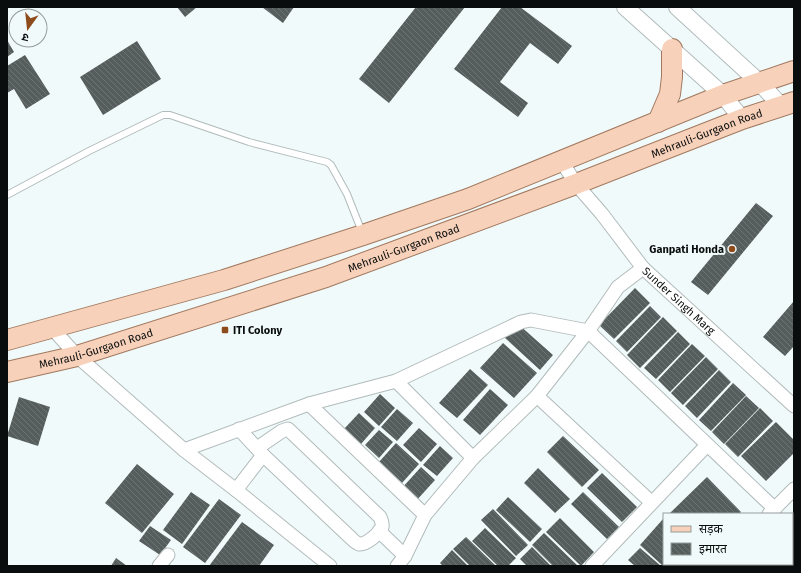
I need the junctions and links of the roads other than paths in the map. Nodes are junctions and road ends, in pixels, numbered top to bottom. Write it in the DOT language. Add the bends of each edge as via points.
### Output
graph roads {
  1 [pos="625,7"];
  2 [pos="677,7"];
  3 [pos="672,49"];
  4 [pos="794,71"];
  5 [pos="760,83"];
  6 [pos="724,95"];
  7 [pos="787,104"];
  8 [pos="742,119"];
  9 [pos="658,122"];
  10 [pos="562,162"];
  11 [pos="576,184"];
  12 [pos="7,195"];
  13 [pos="363,235"];
  14 [pos="643,268"];
  15 [pos="52,328"];
  16 [pos="588,331"];
  17 [pos="7,340"];
  18 [pos="77,356"];
  19 [pos="7,372"];
  20 [pos="396,380"];
  21 [pos="537,396"];
  22 [pos="309,404"];
  23 [pos="794,406"];
  24 [pos="239,429"];
  25 [pos="707,445"];
  26 [pos="184,450"];
  27 [pos="260,452"];
  28 [pos="473,458"];
  29 [pos="794,489"];
  30 [pos="236,490"];
  31 [pos="652,502"];
  32 [pos="772,511"];
  33 [pos="425,515"];
  34 [pos="379,531"];
  35 [pos="168,555"];
  36 [pos="401,561"];
  37 [pos="159,566"];
  38 [pos="330,566"];
  39 [pos="592,566"];
  1 -- 3 [label="street"];
  2 -- 5 [label="street"];
  3 -- 6 [label="street"];
  3 -- 9 [label="main road" via="670,94"];
  4 -- 5 [label="main road"];
  5 -- 6 [label="main road"];
  5 -- 7 [label="street"];
  6 -- 8 [label="street"];
  6 -- 9 [label="main road"];
  7 -- 8 [label="main road, Mehrauli-Gurgaon Road"];
  8 -- 11 [label="main road, Mehrauli-Gurgaon Road"];
  9 -- 10 [label="main road"];
  10 -- 11 [label="street, Sunder Singh Marg"];
  10 -- 13 [label="main road" via="468,199"];
  11 -- 14 [label="street, Sunder Singh Marg"];
  11 -- 18 [label="main road, Mehrauli-Gurgaon Road" via="326,277"];
  12 -- 13 [label="lane" via="89,151 163,115 170,115 248,142 327,162 347,194"];
  13 -- 15 [label="main road" via="224,280"];
  14 -- 16 [label="street" via="618,287"];
  14 -- 23 [label="street, Sunder Singh Marg"];
  15 -- 17 [label="main road"];
  15 -- 18 [label="street"];
  16 -- 20 [label="street" via="541,321 521,322"];
  16 -- 21 [label="street"];
  16 -- 25 [label="street"];
  18 -- 19 [label="main road, Mehrauli-Gurgaon Road"];
  18 -- 26 [label="street"];
  20 -- 22 [label="street"];
  20 -- 28 [label="street"];
  21 -- 28 [label="street"];
  21 -- 31 [label="street"];
  22 -- 24 [label="street"];
  22 -- 33 [label="street"];
  24 -- 26 [label="street"];
  24 -- 27 [label="street"];
  25 -- 31 [label="street"];
  25 -- 32 [label="street"];
  26 -- 30 [label="street"];
  27 -- 30 [label="street"];
  27 -- 34 [label="street" via="358,544 364,544"];
  27 -- 34 [label="street" via="282,431 288,429 380,517 382,526"];
  28 -- 33 [label="street"];
  29 -- 32 [label="street"];
  30 -- 38 [label="street"];
  31 -- 39 [label="street"];
  33 -- 36 [label="street"];
  34 -- 36 [label="street"];
  35 -- 37 [label="street"];
}
